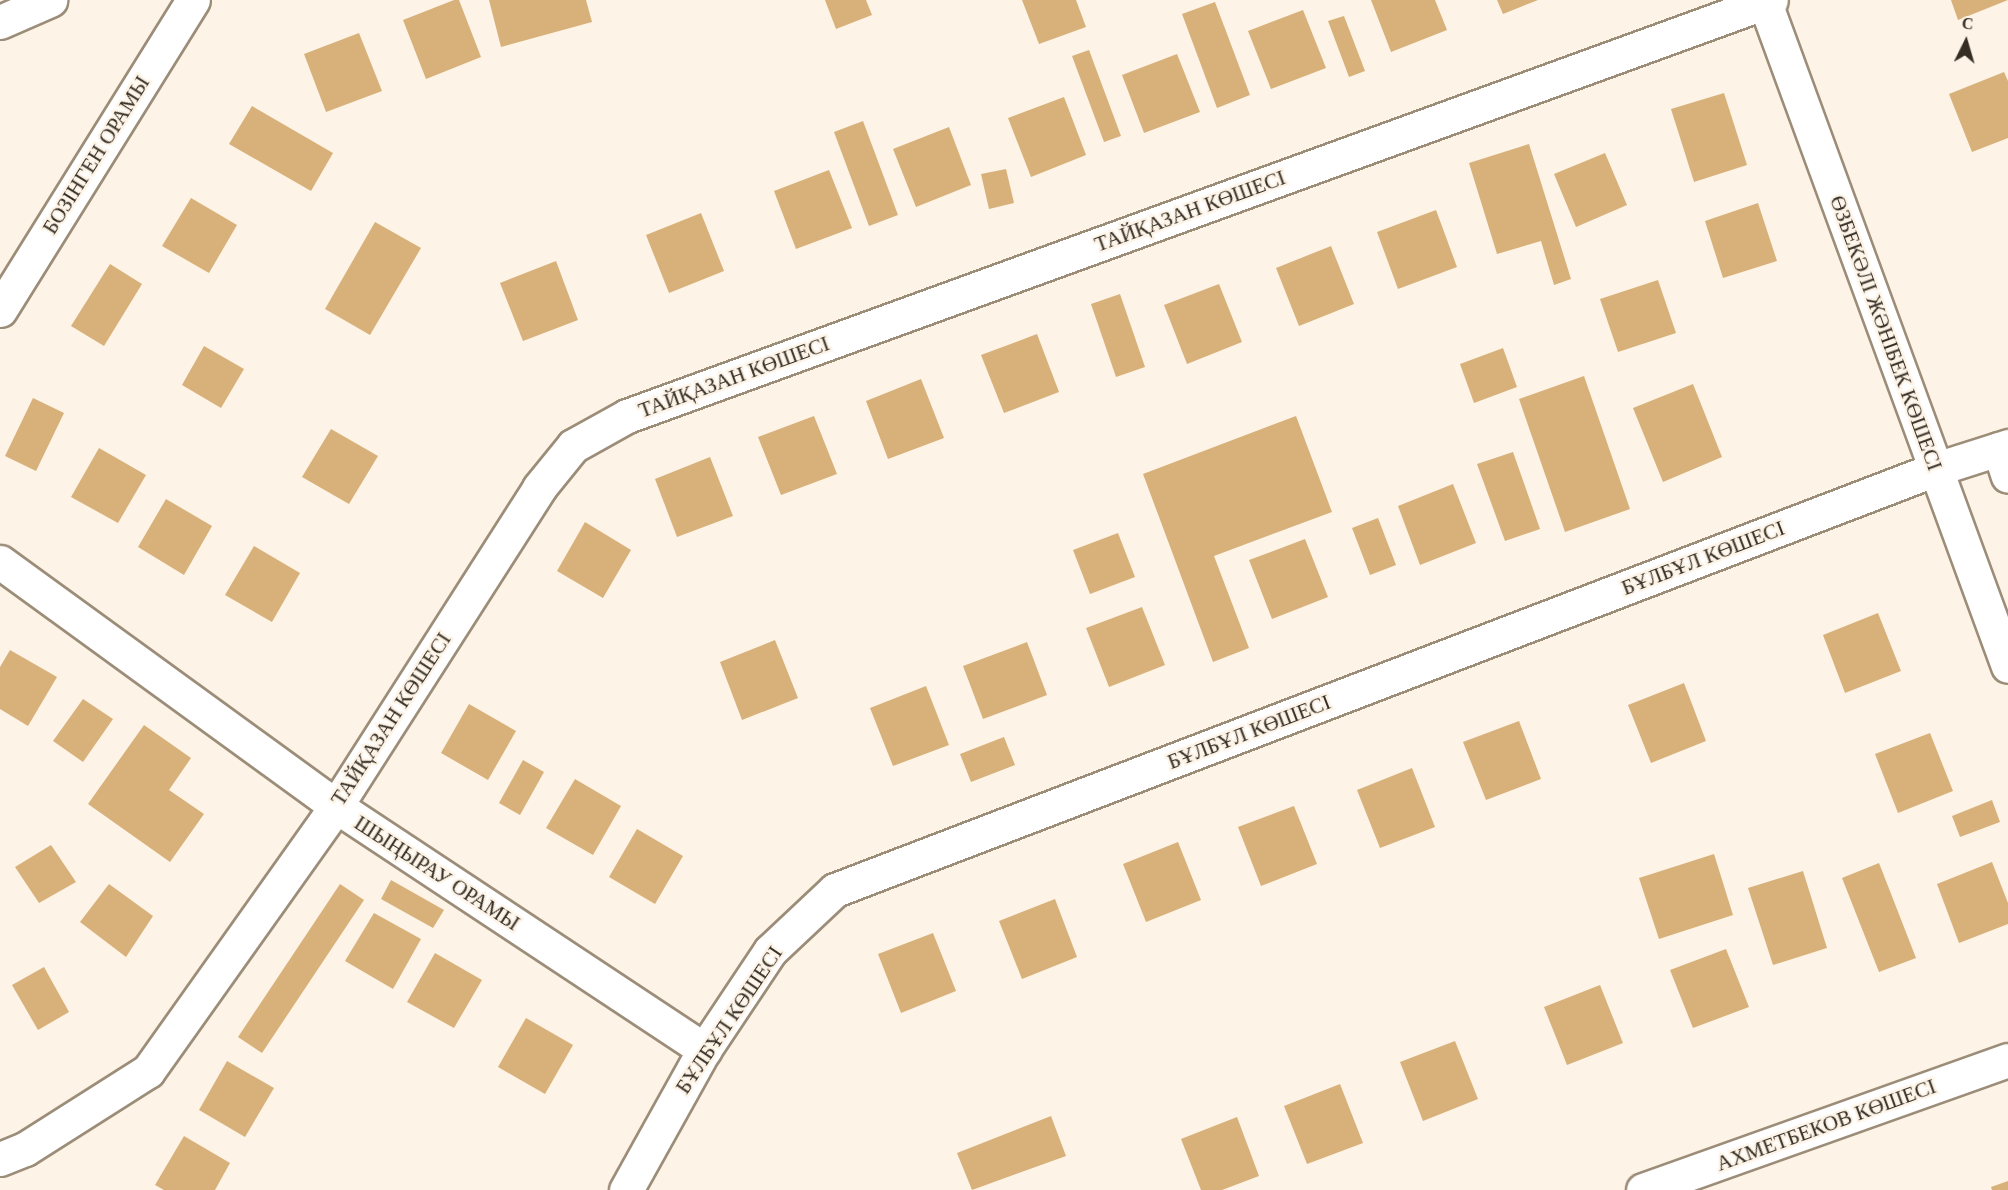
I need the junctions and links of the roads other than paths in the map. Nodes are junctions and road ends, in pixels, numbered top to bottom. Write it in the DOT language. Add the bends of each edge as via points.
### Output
graph roads {
  1 [pos="50,0"];
  2 [pos="192,0"];
  3 [pos="1766,1"];
  4 [pos="0,21"];
  5 [pos="0,310"];
  6 [pos="2005,457"];
  7 [pos="1936,469"];
  8 [pos="0,562"];
  9 [pos="2008,666"];
  10 [pos="336,806"];
  11 [pos="704,1050"];
  12 [pos="2008,1060"];
  13 [pos="0,1159"];
  14 [pos="626,1190"];
  15 [pos="1643,1190"];
  1 -- 4 [label="street"];
  2 -- 5 [label="street, БОЗІНГЕН ОРАМЫ"];
  3 -- 7 [label="street, ӨЗБЕКӘЛІ ЖӘНІБЕК КӨШЕСІ"];
  3 -- 10 [label="street, ТАЙҚАЗАН КӨШЕСІ" via="627,416 573,446 539,488"];
  6 -- 7 [label="street, БҰЛБҰЛ КӨШЕСІ"];
  7 -- 9 [label="street, ӨЗБЕКӘЛІ ЖӘНІБЕК КӨШЕСІ"];
  7 -- 11 [label="street, БҰЛБҰЛ КӨШЕСІ" via="835,891 770,951"];
  8 -- 10 [label="street, ШЫҢЫРАУ ОРАМЫ"];
  10 -- 11 [label="street, ШЫҢЫРАУ ОРАМЫ"];
  10 -- 13 [label="street, ТАЙҚАЗАН КӨШЕСІ" via="148,1071 25,1149"];
  11 -- 14 [label="street, БҰЛБҰЛ КӨШЕСІ"];
  12 -- 15 [label="street, АХМЕТБЕКОВ КӨШЕСІ"];
}
